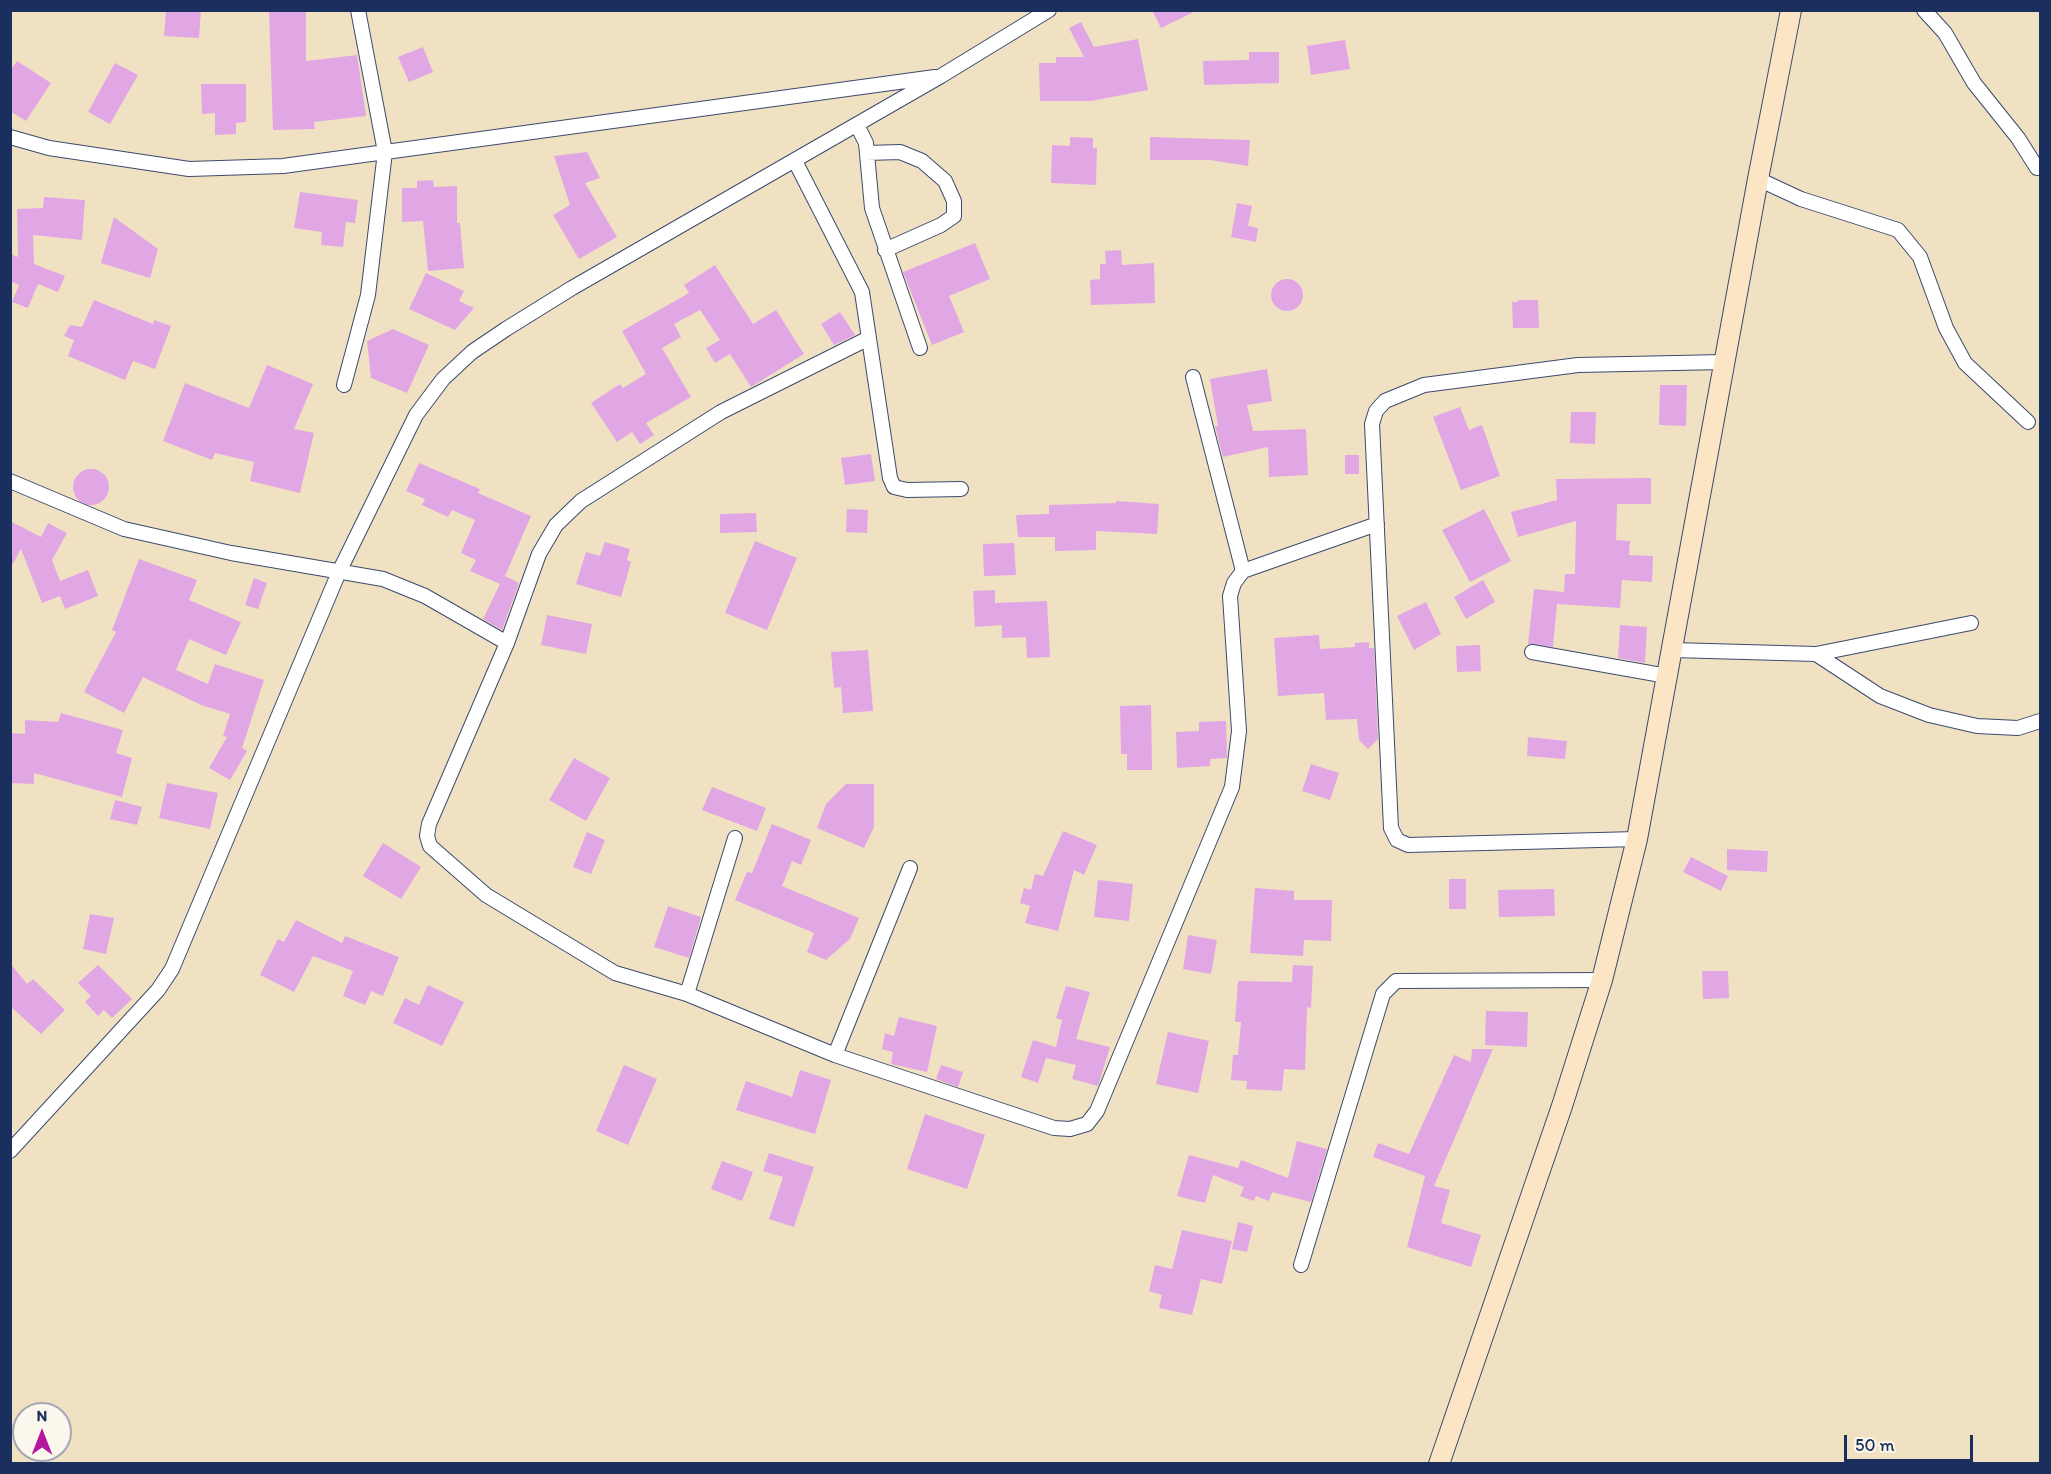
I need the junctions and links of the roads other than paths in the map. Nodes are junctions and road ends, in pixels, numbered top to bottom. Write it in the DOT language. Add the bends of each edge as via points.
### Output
graph roads {
  1 [pos="358,10"];
  2 [pos="1049,10"];
  3 [pos="1791,10"];
  4 [pos="1924,10"];
  5 [pos="941,76"];
  6 [pos="857,125"];
  7 [pos="10,137"];
  8 [pos="385,152"];
  9 [pos="867,153"];
  10 [pos="795,161"];
  11 [pos="2040,166"];
  12 [pos="1758,179"];
  13 [pos="885,250"];
  14 [pos="869,338"];
  15 [pos="920,348"];
  16 [pos="1724,362"];
  17 [pos="1193,377"];
  18 [pos="344,385"];
  19 [pos="2028,422"];
  20 [pos="10,482"];
  21 [pos="961,489"];
  22 [pos="1377,524"];
  23 [pos="1243,571"];
  24 [pos="339,572"];
  25 [pos="1971,623"];
  26 [pos="507,643"];
  27 [pos="1673,651"];
  28 [pos="1532,652"];
  29 [pos="1816,654"];
  30 [pos="1667,676"];
  31 [pos="2040,721"];
  32 [pos="735,838"];
  33 [pos="1637,839"];
  34 [pos="910,868"];
  35 [pos="1602,980"];
  36 [pos="687,994"];
  37 [pos="835,1055"];
  38 [pos="10,1151"];
  39 [pos="1301,1265"];
  40 [pos="1439,1464"];
  1 -- 8 [label="street"];
  2 -- 5 [label="street"];
  3 -- 12 [label="main road"];
  4 -- 11 [label="street" via="1945,33 1974,83 2037,168"];
  5 -- 6 [label="street"];
  5 -- 8 [label="street"];
  6 -- 9 [label="street"];
  6 -- 10 [label="street"];
  7 -- 8 [label="street" via="49,148 189,169 283,166"];
  8 -- 18 [label="street" via="368,295"];
  9 -- 13 [label="street" via="872,208"];
  9 -- 13 [label="street" via="900,152 922,161 945,181 954,201 954,216"];
  10 -- 14 [label="street" via="862,292"];
  10 -- 24 [label="street" via="506,329 451,372 416,415"];
  12 -- 16 [label="main road"];
  12 -- 19 [label="street" via="1801,199 1898,230 1920,257 1946,328 1965,363"];
  13 -- 15 [label="street"];
  14 -- 21 [label="street" via="894,487"];
  14 -- 26 [label="street" via="722,412 581,501 556,525 540,554"];
  16 -- 22 [label="street" via="1578,365 1424,385 1385,401 1372,424"];
  16 -- 27 [label="main road"];
  17 -- 23 [label="street"];
  20 -- 24 [label="street" via="124,529"];
  22 -- 23 [label="street"];
  22 -- 33 [label="street" via="1391,828 1397,840 1408,845"];
  23 -- 37 [label="street" via="1230,596 1239,731 1232,787 1097,1111 1087,1124 1054,1128"];
  24 -- 26 [label="street" via="383,579 424,596"];
  24 -- 38 [label="street" via="172,969 158,990"];
  25 -- 29 [label="street"];
  26 -- 36 [label="street" via="429,824 430,846 486,895 615,973"];
  27 -- 29 [label="street"];
  27 -- 30 [label="main road"];
  28 -- 30 [label="street"];
  29 -- 31 [label="street" via="1880,696 1929,715 1977,726 2018,728"];
  30 -- 33 [label="main road"];
  32 -- 36 [label="street"];
  33 -- 35 [label="main road"];
  34 -- 37 [label="street"];
  35 -- 39 [label="street" via="1396,981 1383,994"];
  35 -- 40 [label="main road"];
  36 -- 37 [label="street"];
}
